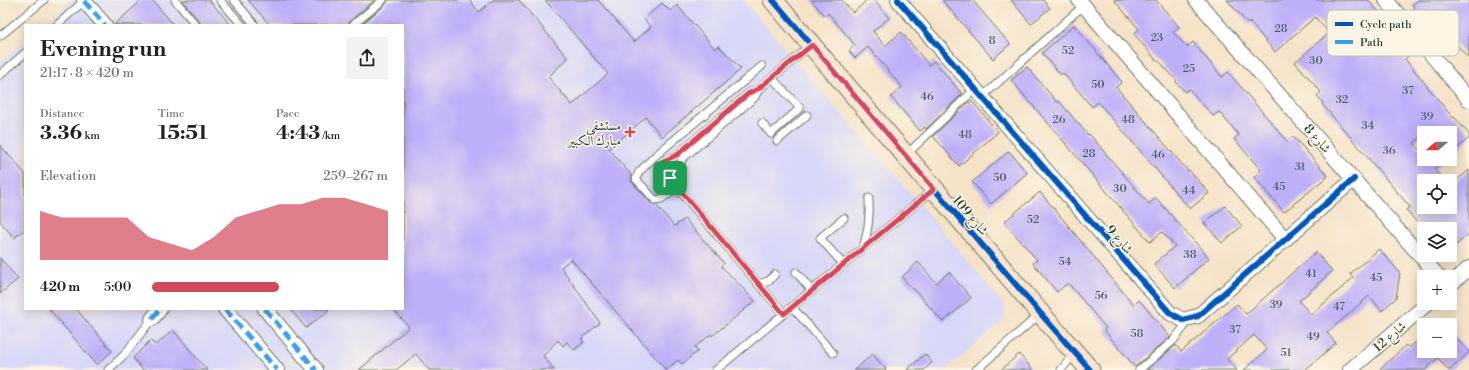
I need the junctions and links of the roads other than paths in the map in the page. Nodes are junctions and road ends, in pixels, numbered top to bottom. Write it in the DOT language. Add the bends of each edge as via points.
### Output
graph roads {
  1 [pos="44,0"];
  2 [pos="175,0"];
  3 [pos="220,0"];
  4 [pos="234,0"];
  5 [pos="383,0"];
  6 [pos="773,0"];
  7 [pos="898,0"];
  8 [pos="1196,0"];
  9 [pos="1386,0"];
  10 [pos="85,1"];
  11 [pos="1081,3"];
  12 [pos="1394,10"];
  13 [pos="58,24"];
  14 [pos="104,24"];
  15 [pos="195,24"];
  16 [pos="241,24"];
  17 [pos="254,24"];
  18 [pos="354,24"];
  19 [pos="0,36"];
  20 [pos="812,45"];
  21 [pos="24,54"];
  22 [pos="1432,56"];
  23 [pos="762,66"];
  24 [pos="0,75"];
  25 [pos="772,78"];
  26 [pos="758,89"];
  27 [pos="978,93"];
  28 [pos="1469,100"];
  29 [pos="807,115"];
  30 [pos="762,123"];
  31 [pos="777,141"];
  32 [pos="906,155"];
  33 [pos="670,178"];
  34 [pos="1354,180"];
  35 [pos="934,189"];
  36 [pos="869,198"];
  37 [pos="844,218"];
  38 [pos="1285,239"];
  39 [pos="863,247"];
  40 [pos="843,264"];
  41 [pos="1469,268"];
  42 [pos="1433,270"];
  43 [pos="796,272"];
  44 [pos="775,274"];
  45 [pos="1457,278"];
  46 [pos="758,284"];
  47 [pos="812,291"];
  48 [pos="792,307"];
  49 [pos="226,310"];
  50 [pos="266,310"];
  51 [pos="1420,310"];
  52 [pos="156,314"];
  53 [pos="784,314"];
  54 [pos="1040,314"];
  55 [pos="1183,320"];
  56 [pos="1075,352"];
  57 [pos="833,353"];
  58 [pos="721,369"];
  59 [pos="108,370"];
  60 [pos="277,370"];
  61 [pos="316,370"];
  62 [pos="976,370"];
  63 [pos="1061,370"];
  64 [pos="1090,370"];
  65 [pos="1139,370"];
  66 [pos="1350,370"];
  1 -- 19 [label="lane"];
  2 -- 15 [label="lane"];
  3 -- 16 [label="lane"];
  4 -- 17 [label="lane"];
  5 -- 18 [label="lane"];
  6 -- 20 [label="street, شارع 109"];
  7 -- 27 [label="street, شارع 9"];
  8 -- 34 [label="street, شارع 8"];
  9 -- 12 [label="street"];
  10 -- 13 [label="lane"];
  10 -- 14 [label="street"];
  11 -- 27 [label="lane"];
  11 -- 38 [label="street"];
  20 -- 25 [label="lane"];
  20 -- 32 [label="street, شارع 109"];
  21 -- 24 [label="lane"];
  22 -- 28 [label="street"];
  23 -- 33 [label="lane" via="655,156 639,172 636,179 655,200 670,193"];
  25 -- 26 [label="lane"];
  25 -- 30 [label="lane" via="800,108 771,134"];
  26 -- 33 [label="lane" via="755,97 682,159 676,176"];
  26 -- 33 [label="lane" via="749,93 677,155 661,162 659,168 664,176"];
  27 -- 32 [label="lane"];
  27 -- 55 [label="street, شارع 9" via="1170,314"];
  29 -- 31 [label="lane"];
  32 -- 35 [label="street, شارع 109"];
  33 -- 46 [label="lane"];
  34 -- 38 [label="street"];
  34 -- 42 [label="street, شارع 8"];
  35 -- 39 [label="lane"];
  35 -- 54 [label="street, شارع 109"];
  36 -- 39 [label="lane" via="869,229"];
  37 -- 40 [label="lane" via="820,238"];
  38 -- 55 [label="street" via="1198,316"];
  39 -- 40 [label="lane"];
  40 -- 47 [label="lane"];
  41 -- 45 [label="street"];
  43 -- 47 [label="lane"];
  44 -- 46 [label="lane" via="769,280"];
  46 -- 53 [label="lane"];
  47 -- 48 [label="lane"];
  48 -- 53 [label="lane"];
  48 -- 57 [label="lane"];
  49 -- 60 [label="street"];
  50 -- 61 [label="street"];
  51 -- 66 [label="street, شارع 12"];
  52 -- 59 [label="lane" via="124,355"];
  53 -- 58 [label="lane"];
  54 -- 56 [label="street, شارع 109"];
  54 -- 62 [label="lane"];
  55 -- 65 [label="lane" via="1184,327 1173,341"];
  56 -- 63 [label="lane"];
  56 -- 64 [label="street, شارع 109"];
}
